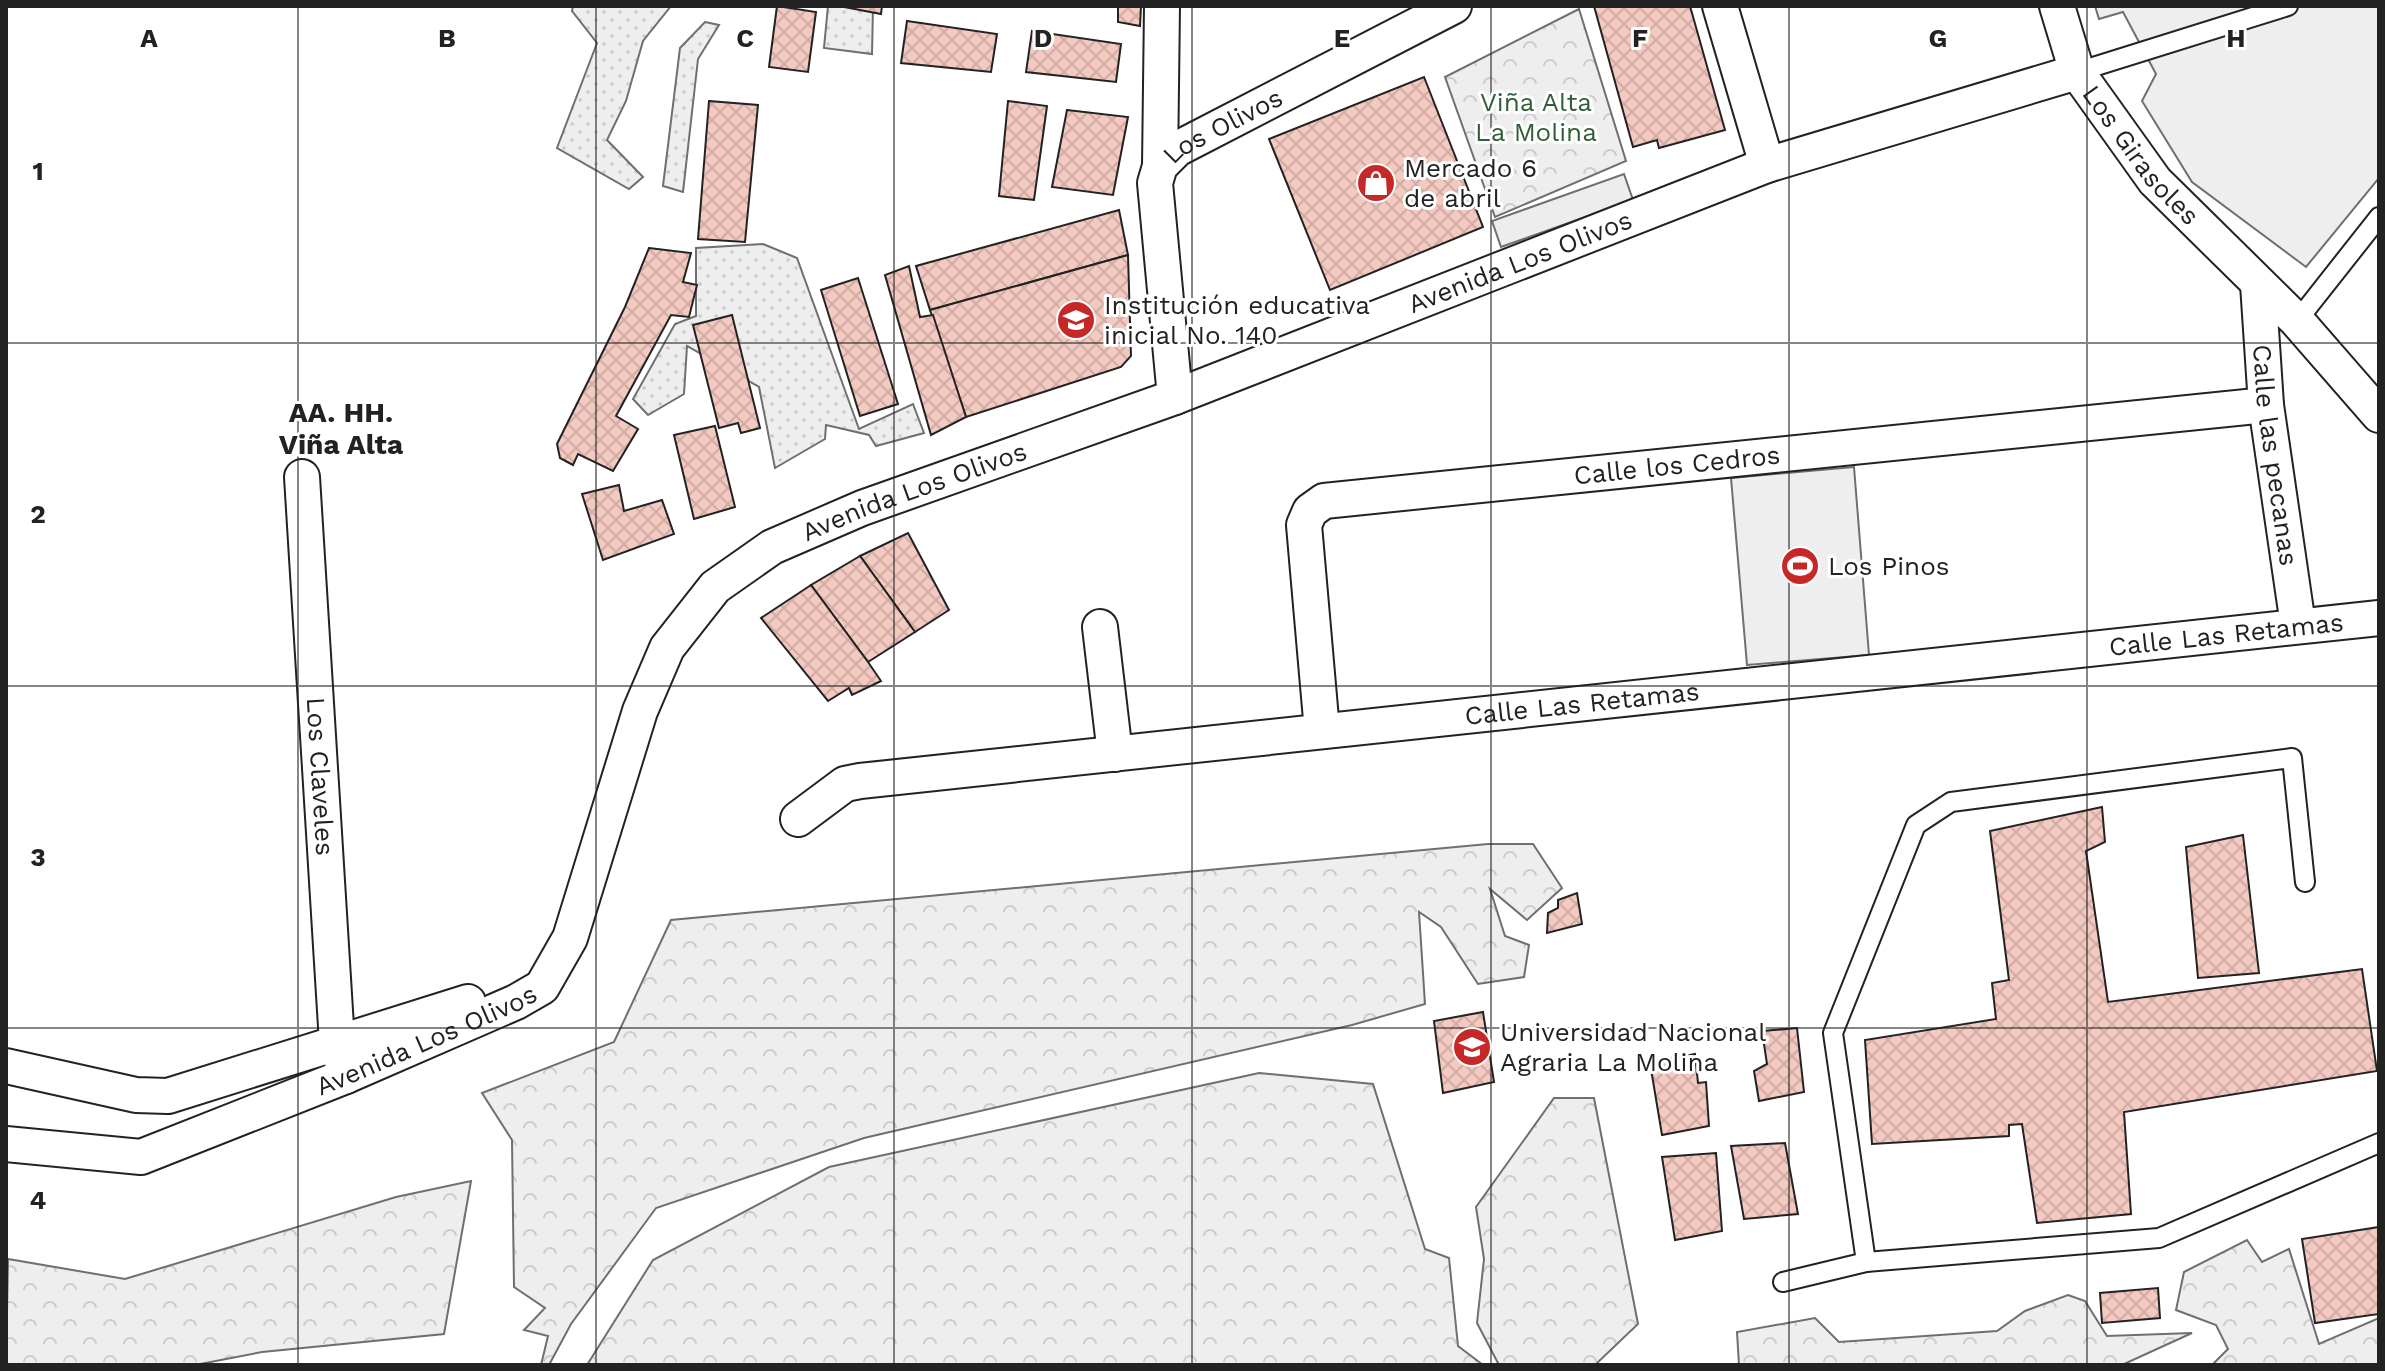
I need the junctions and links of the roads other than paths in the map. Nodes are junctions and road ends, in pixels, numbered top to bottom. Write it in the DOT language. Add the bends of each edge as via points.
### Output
graph roads {
  1 [pos="1162,6"];
  2 [pos="1454,6"];
  3 [pos="1720,6"];
  4 [pos="2057,6"];
  5 [pos="2288,6"];
  6 [pos="2077,72"];
  7 [pos="1767,165"];
  8 [pos="1160,166"];
  9 [pos="2379,217"];
  10 [pos="2258,284"];
  11 [pos="2297,321"];
  12 [pos="1175,397"];
  13 [pos="2266,405"];
  14 [pos="2379,415"];
  15 [pos="302,477"];
  16 [pos="2379,618"];
  17 [pos="2298,625"];
  18 [pos="1100,627"];
  19 [pos="1322,731"];
  20 [pos="1115,754"];
  21 [pos="798,819"];
  22 [pos="2305,882"];
  23 [pos="516,1002"];
  24 [pos="337,1043"];
  25 [pos="6,1066"];
  26 [pos="346,1076"];
  27 [pos="2379,1143"];
  28 [pos="6,1144"];
  29 [pos="1866,1262"];
  30 [pos="1783,1282"];
  1 -- 8 [label="street"];
  2 -- 8 [label="street, Los Olivos" via="1177,149"];
  3 -- 7 [label="street"];
  4 -- 6 [label="street, Los Girasoles"];
  5 -- 6 [label="lane"];
  6 -- 7 [label="street, Avenida Los Olivos"];
  6 -- 10 [label="street, Los Girasoles" via="2155,181"];
  7 -- 12 [label="street, Avenida Los Olivos"];
  8 -- 12 [label="street, Los Olivos" via="1155,183"];
  9 -- 11 [label="lane"];
  10 -- 11 [label="street, Los Girasoles"];
  10 -- 13 [label="street, Calle las pecanas"];
  11 -- 14 [label="street, Los Girasoles"];
  12 -- 23 [label="street, Avenida Los Olivos" via="862,508 772,547 715,587 667,648 640,711 570,938 542,987"];
  13 -- 17 [label="street, Calle las pecanas"];
  13 -- 19 [label="street, Calle los Cedros" via="1324,501 1310,511 1304,525"];
  15 -- 24 [label="street, Los Claveles"];
  16 -- 17 [label="street, Calle Las Retamas"];
  17 -- 19 [label="street, Calle Las Retamas"];
  18 -- 20 [label="street"];
  19 -- 20 [label="street, Calle Las Retamas"];
  20 -- 21 [label="street, Calle Las Retamas" via="845,784"];
  22 -- 29 [label="lane" via="2292,758 1951,802 1916,825 1833,1033"];
  23 -- 24 [label="street" via="481,998"];
  23 -- 26 [label="street, Avenida Los Olivos"];
  24 -- 25 [label="street" via="168,1096 136,1095"];
  24 -- 26 [label="street, Los Claveles"];
  26 -- 28 [label="street, Avenida Los Olivos" via="141,1157"];
  27 -- 29 [label="lane" via="2159,1238"];
  29 -- 30 [label="lane"];
}
